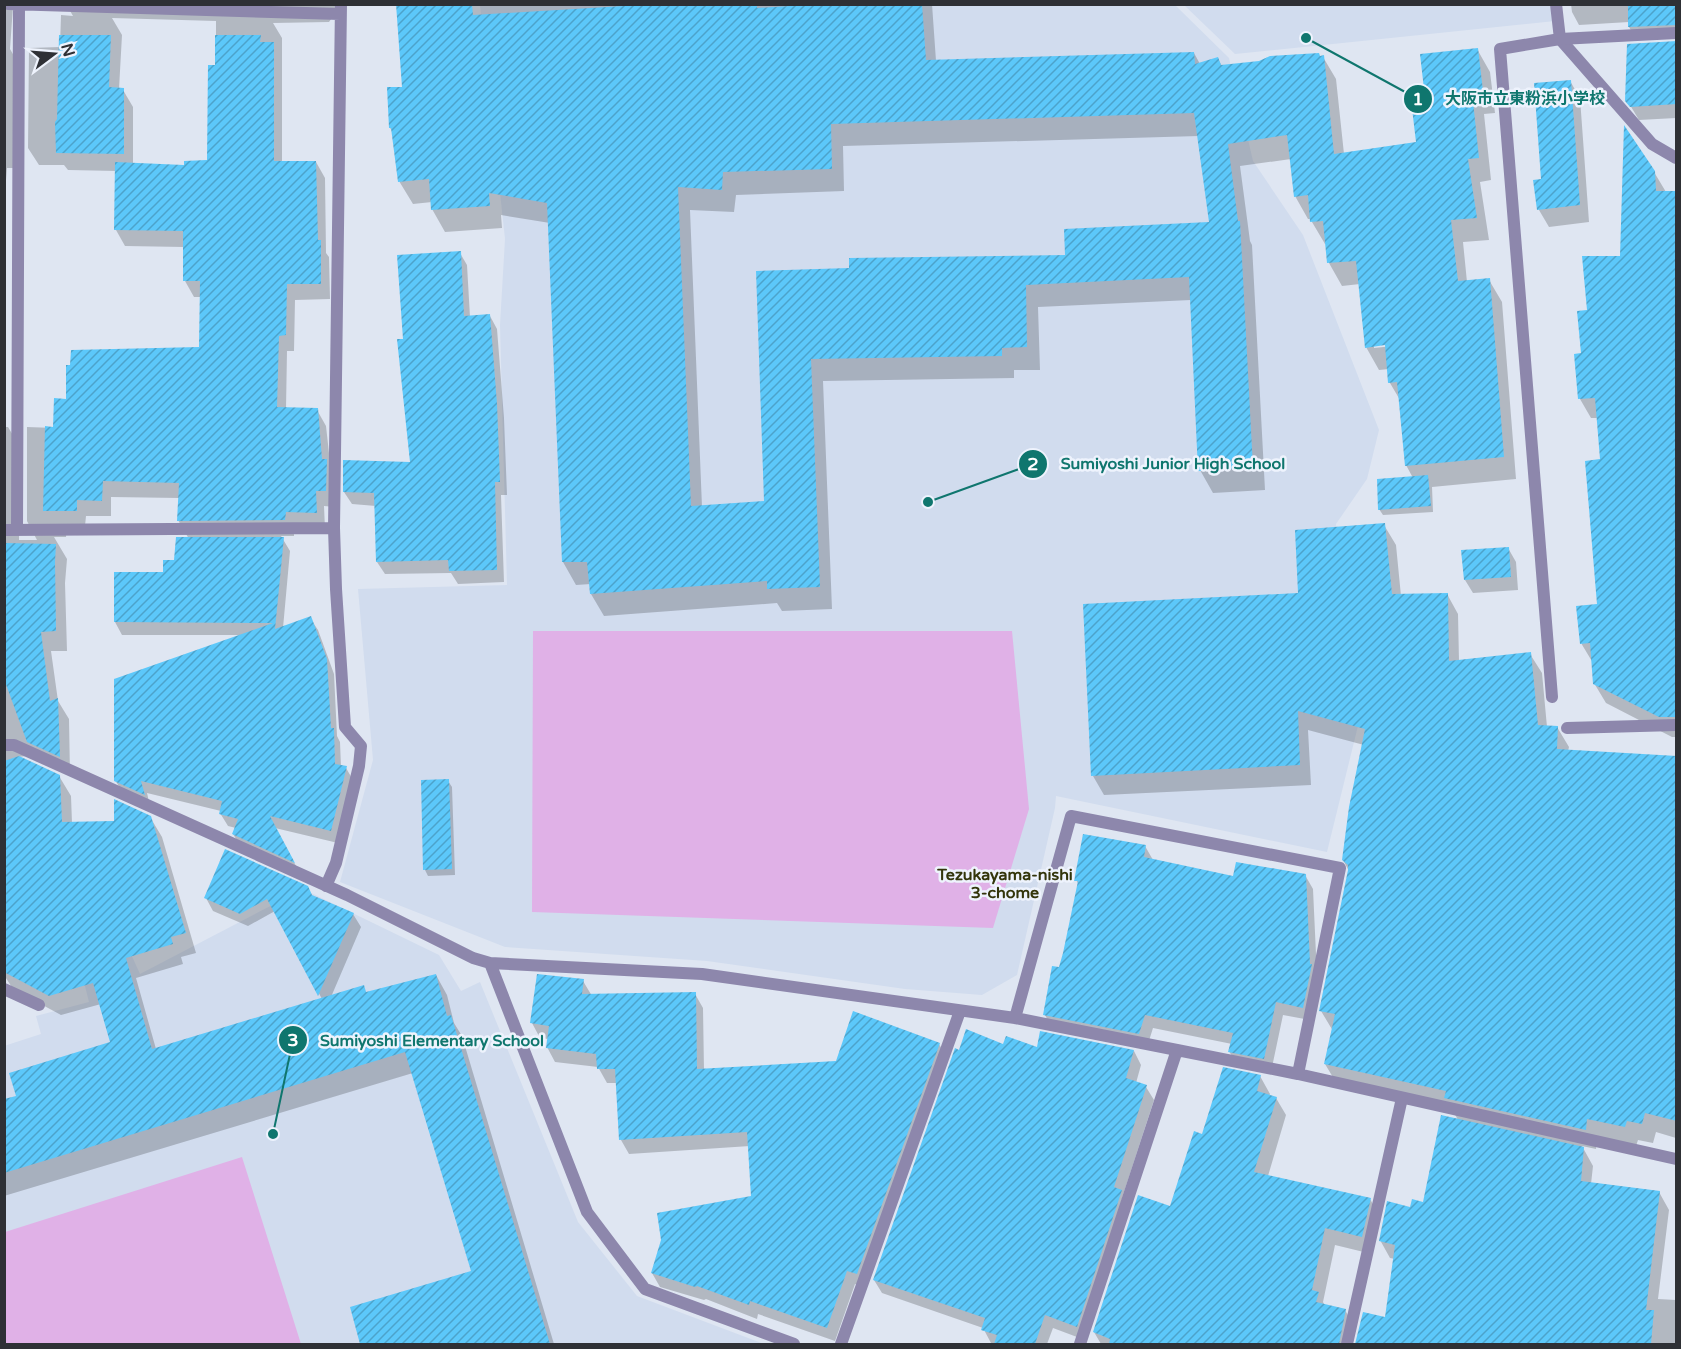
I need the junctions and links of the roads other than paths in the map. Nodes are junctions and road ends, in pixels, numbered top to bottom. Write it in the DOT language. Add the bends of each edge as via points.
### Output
graph roads {
  1 [pos="8,4"];
  2 [pos="1556,4"];
  3 [pos="19,5"];
  4 [pos="340,9"];
  5 [pos="1677,33"];
  6 [pos="1560,39"];
  7 [pos="1677,158"];
  8 [pos="334,528"];
  9 [pos="11,530"];
  10 [pos="1552,697"];
  11 [pos="1677,725"];
  12 [pos="1567,728"];
  13 [pos="4,745"];
  14 [pos="326,886"];
  15 [pos="490,963"];
  16 [pos="4,989"];
  17 [pos="39,1005"];
  18 [pos="960,1011"];
  19 [pos="1015,1018"];
  20 [pos="1177,1050"];
  21 [pos="1298,1074"];
  22 [pos="1402,1098"];
  23 [pos="1677,1159"];
  24 [pos="794,1344"];
  25 [pos="841,1344"];
  26 [pos="1080,1344"];
  27 [pos="1347,1344"];
  1 -- 3 [label="street"];
  2 -- 6 [label="street"];
  3 -- 4 [label="street"];
  3 -- 9 [label="street"];
  4 -- 8 [label="street"];
  5 -- 6 [label="street"];
  6 -- 7 [label="street" via="1652,144"];
  6 -- 10 [label="street" via="1500,49"];
  8 -- 9 [label="street"];
  8 -- 14 [label="street" via="345,726 361,747 336,863"];
  11 -- 12 [label="street"];
  13 -- 14 [label="street" via="14,745"];
  14 -- 15 [label="street"];
  15 -- 18 [label="street" via="702,974"];
  15 -- 24 [label="street" via="587,1212 645,1289"];
  16 -- 17 [label="street"];
  18 -- 19 [label="street"];
  18 -- 25 [label="street"];
  19 -- 20 [label="street"];
  19 -- 21 [label="street" via="1071,816 1340,868"];
  20 -- 21 [label="street"];
  20 -- 26 [label="street"];
  21 -- 22 [label="street"];
  22 -- 23 [label="street"];
  22 -- 27 [label="street"];
}
